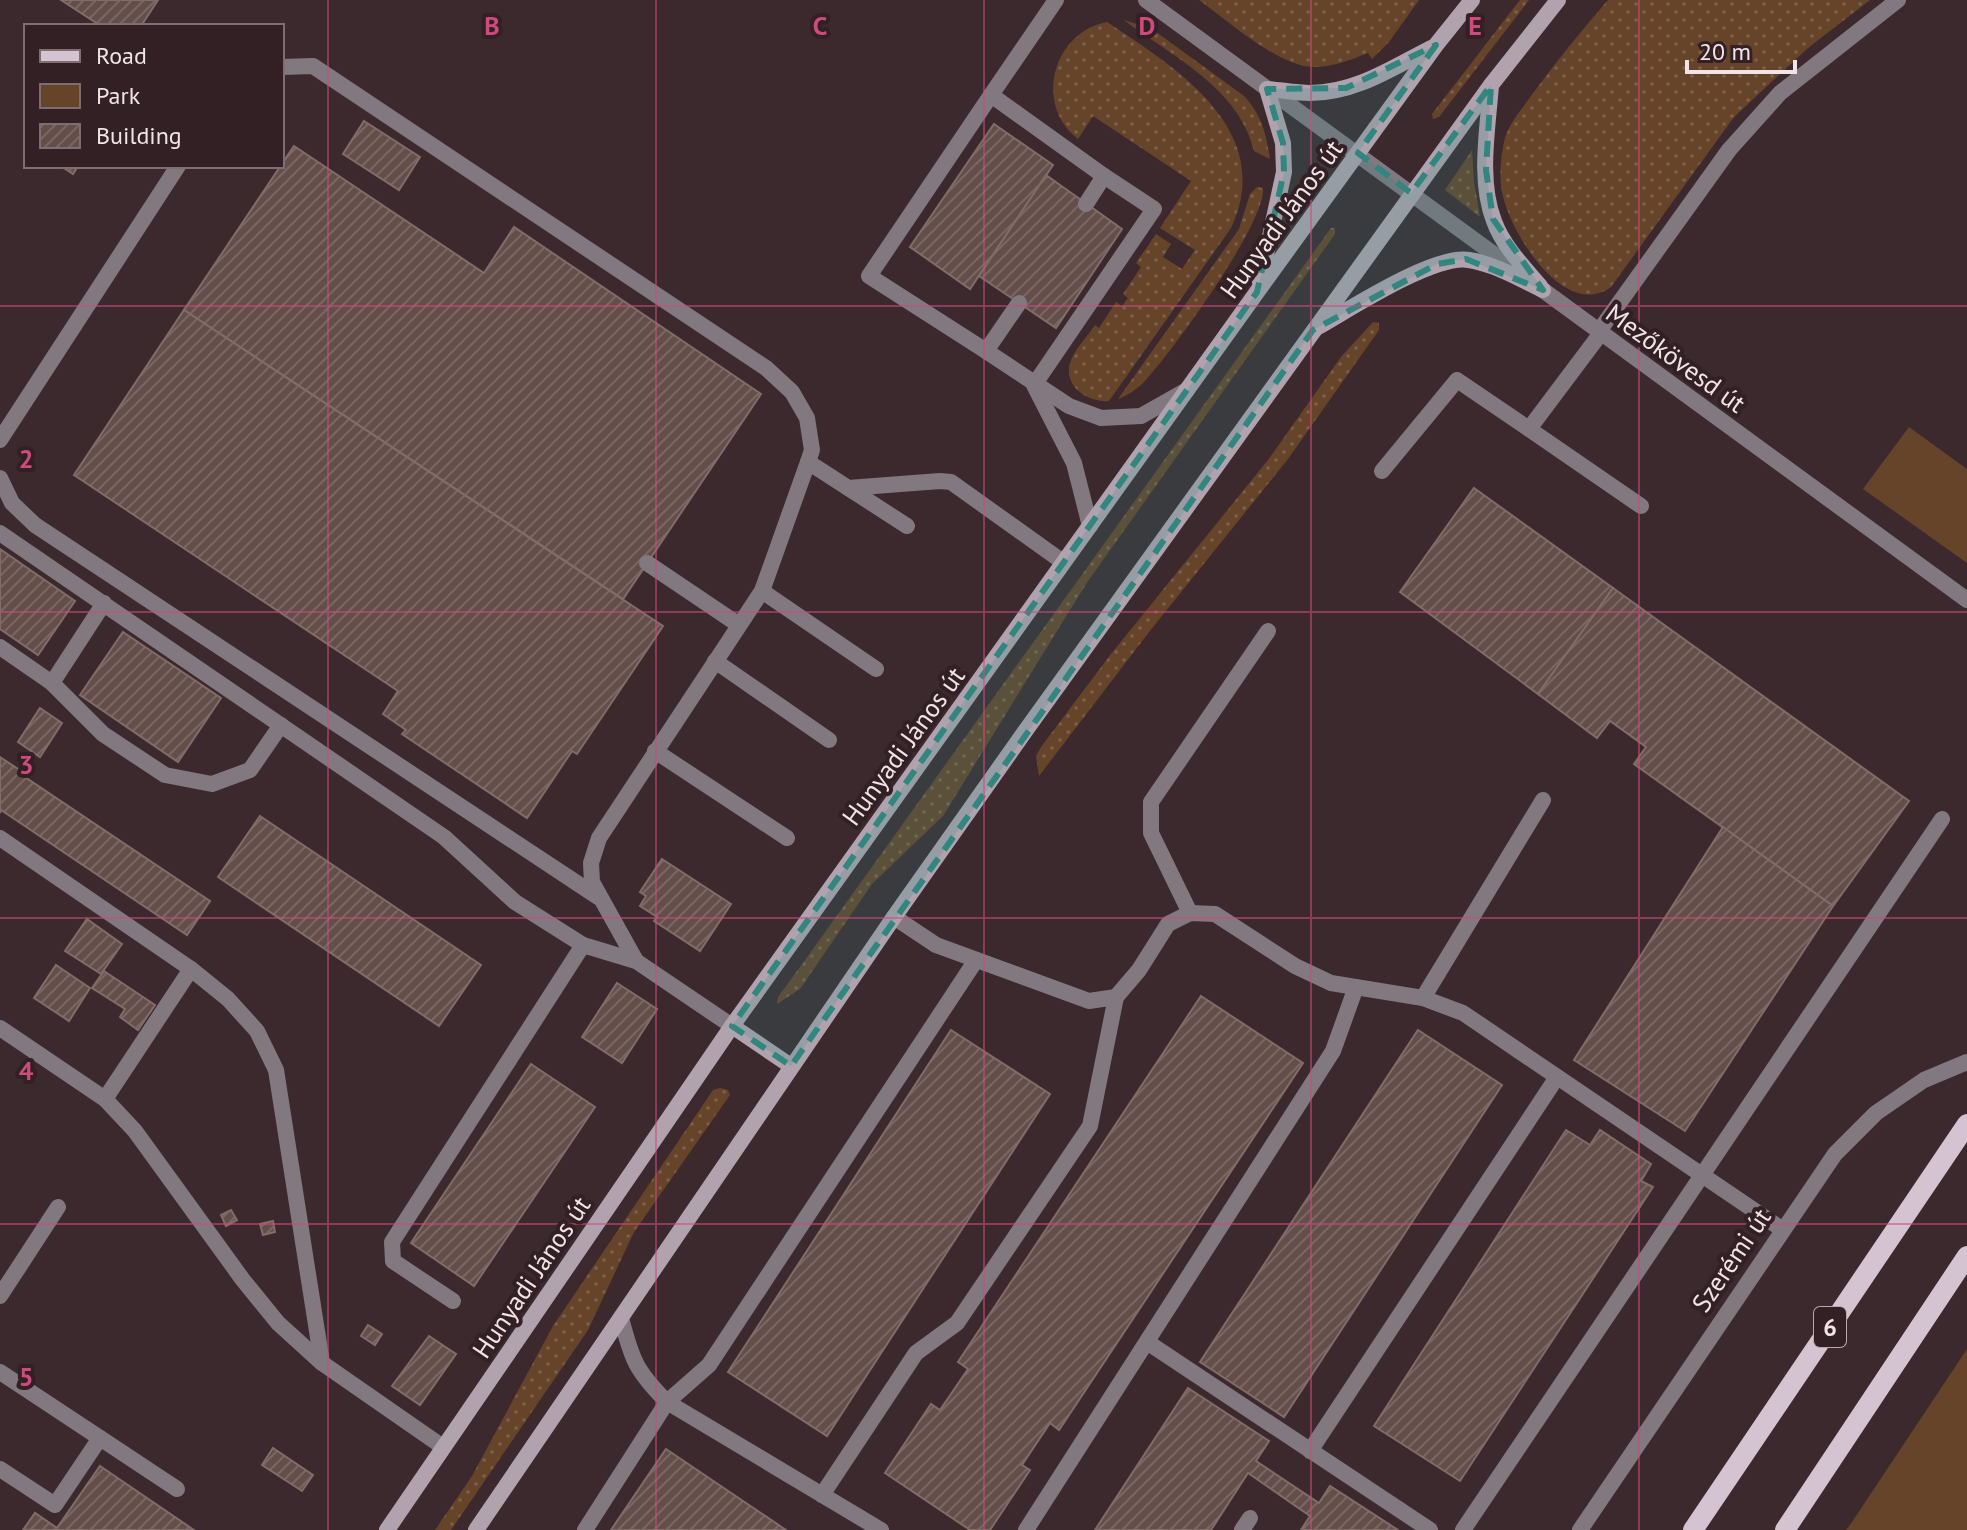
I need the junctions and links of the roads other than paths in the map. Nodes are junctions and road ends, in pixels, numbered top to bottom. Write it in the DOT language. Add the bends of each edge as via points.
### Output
graph roads {
  1 [pos="1056,0"];
  2 [pos="1146,0"];
  3 [pos="1472,0"];
  4 [pos="1558,0"];
  5 [pos="1898,0"];
  6 [pos="1436,45"];
  7 [pos="284,67"];
  8 [pos="1491,85"];
  9 [pos="1267,89"];
  10 [pos="991,95"];
  11 [pos="1358,153"];
  12 [pos="177,168"];
  13 [pos="1104,176"];
  14 [pos="1411,193"];
  15 [pos="1086,204"];
  16 [pos="1543,290"];
  17 [pos="1257,292"];
  18 [pos="1019,303"];
  19 [pos="1313,330"];
  20 [pos="1600,332"];
  21 [pos="986,351"];
  22 [pos="1034,385"];
  23 [pos="1188,389"];
  24 [pos="1529,429"];
  25 [pos="0,440"];
  26 [pos="808,462"];
  27 [pos="1382,471"];
  28 [pos="0,478"];
  29 [pos="848,488"];
  30 [pos="1641,506"];
  31 [pos="907,526"];
  32 [pos="1090,526"];
  33 [pos="0,533"];
  34 [pos="1063,562"];
  35 [pos="647,563"];
  36 [pos="762,591"];
  37 [pos="1967,600"];
  38 [pos="104,603"];
  39 [pos="739,625"];
  40 [pos="1268,631"];
  41 [pos="0,647"];
  42 [pos="715,661"];
  43 [pos="876,669"];
  44 [pos="52,683"];
  45 [pos="281,725"];
  46 [pos="829,740"];
  47 [pos="655,751"];
  48 [pos="1543,800"];
  49 [pos="1942,819"];
  50 [pos="0,838"];
  51 [pos="787,838"];
  52 [pos="602,899"];
  53 [pos="1190,913"];
  54 [pos="894,917"];
  55 [pos="583,945"];
  56 [pos="976,960"];
  57 [pos="636,961"];
  58 [pos="191,969"];
  59 [pos="1356,987"];
  60 [pos="1116,997"];
  61 [pos="1423,998"];
  62 [pos="732,1026"];
  63 [pos="0,1028"];
  64 [pos="1967,1062"];
  65 [pos="791,1066"];
  66 [pos="1557,1077"];
  67 [pos="105,1099"];
  68 [pos="1967,1124"];
  69 [pos="1703,1176"];
  70 [pos="58,1207"];
  71 [pos="1783,1230"];
  72 [pos="1967,1256"];
  73 [pos="0,1296"];
  74 [pos="453,1301"];
  75 [pos="621,1318"];
  76 [pos="1147,1342"];
  77 [pos="322,1363"];
  78 [pos="0,1372"];
  79 [pos="667,1402"];
  80 [pos="100,1438"];
  81 [pos="443,1447"];
  82 [pos="1310,1451"];
  83 [pos="0,1469"];
  84 [pos="177,1489"];
  85 [pos="822,1495"];
  86 [pos="387,1530"];
  87 [pos="476,1530"];
  88 [pos="585,1530"];
  89 [pos="881,1530"];
  90 [pos="1026,1530"];
  91 [pos="1430,1530"];
  92 [pos="1463,1530"];
  93 [pos="1580,1530"];
  94 [pos="1693,1530"];
  95 [pos="1785,1530"];
  1 -- 10 [label="street"];
  2 -- 9 [label="street, Mezőkövesd út"];
  3 -- 6 [label="main road, Hunyadi János út"];
  4 -- 8 [label="main road"];
  5 -- 20 [label="street" via="1780,93 1739,138"];
  6 -- 9 [label="main road" via="1346,88 1311,93"];
  6 -- 11 [label="main road, Hunyadi János út"];
  7 -- 26 [label="street" via="313,66 766,368 792,392 807,418 812,450"];
  8 -- 14 [label="main road"];
  8 -- 16 [label="main road" via="1486,170 1493,219 1509,249"];
  9 -- 11 [label="street, Mezőkövesd út"];
  9 -- 17 [label="main road" via="1283,143 1284,172"];
  10 -- 13 [label="street"];
  10 -- 21 [label="street" via="869,276"];
  11 -- 14 [label="street, Mezőkövesd út"];
  11 -- 17 [label="main road, Hunyadi János út"];
  12 -- 25 [label="street"];
  13 -- 15 [label="street"];
  13 -- 22 [label="street" via="1154,209"];
  14 -- 16 [label="street, Mezőkövesd út"];
  14 -- 19 [label="main road"];
  16 -- 19 [label="main road" via="1466,259 1437,264"];
  16 -- 20 [label="street, Mezőkövesd út"];
  17 -- 23 [label="main road, Hunyadi János út"];
  18 -- 21 [label="street"];
  19 -- 54 [label="main road"];
  20 -- 24 [label="street"];
  20 -- 37 [label="street, Mezőkövesd út"];
  21 -- 22 [label="street"];
  22 -- 23 [label="street" via="1101,418 1141,416"];
  22 -- 32 [label="street" via="1074,463"];
  23 -- 32 [label="main road, Hunyadi János út"];
  24 -- 27 [label="street" via="1457,380"];
  24 -- 30 [label="street"];
  26 -- 29 [label="street"];
  26 -- 36 [label="street"];
  28 -- 52 [label="street" via="12,503 35,525"];
  29 -- 31 [label="street"];
  29 -- 34 [label="street" via="951,482"];
  32 -- 34 [label="main road, Hunyadi János út"];
  33 -- 38 [label="street"];
  34 -- 62 [label="main road, Hunyadi János út"];
  35 -- 39 [label="street"];
  36 -- 39 [label="street"];
  36 -- 43 [label="street"];
  38 -- 44 [label="street"];
  38 -- 45 [label="street"];
  39 -- 42 [label="street"];
  40 -- 53 [label="street" via="1151,802 1151,833"];
  41 -- 44 [label="street"];
  42 -- 46 [label="street"];
  42 -- 47 [label="street"];
  44 -- 45 [label="street" via="103,734 165,775 212,784 250,770"];
  45 -- 55 [label="street" via="444,837 515,902"];
  47 -- 51 [label="street"];
  47 -- 52 [label="street" via="599,838 591,863 592,882"];
  48 -- 61 [label="street"];
  49 -- 69 [label="street"];
  50 -- 58 [label="street"];
  52 -- 57 [label="street"];
  53 -- 59 [label="street" via="1215,914 1295,966 1331,983"];
  53 -- 60 [label="street" via="1168,924"];
  54 -- 56 [label="street" via="927,941"];
  54 -- 65 [label="main road"];
  55 -- 57 [label="street"];
  55 -- 74 [label="street" via="392,1242 393,1261"];
  56 -- 60 [label="street" via="1089,1001"];
  56 -- 79 [label="street" via="709,1365"];
  57 -- 62 [label="street"];
  58 -- 67 [label="street"];
  58 -- 77 [label="street" via="257,1031 276,1070"];
  59 -- 61 [label="street"];
  59 -- 76 [label="street" via="1333,1051"];
  60 -- 85 [label="street" via="1090,1126 957,1323 916,1353"];
  61 -- 66 [label="street" via="1463,1013"];
  62 -- 65 [label="main road"];
  62 -- 81 [label="main road, Hunyadi János út"];
  63 -- 67 [label="street"];
  64 -- 71 [label="street, Szerémi út" via="1924,1080 1876,1113 1835,1154"];
  65 -- 75 [label="main road"];
  66 -- 69 [label="street"];
  66 -- 82 [label="street"];
  67 -- 77 [label="street" via="135,1131 264,1306"];
  68 -- 94 [label="main road, 6"];
  69 -- 71 [label="street"];
  69 -- 92 [label="street"];
  70 -- 73 [label="street"];
  71 -- 93 [label="street, Szerémi út"];
  72 -- 95 [label="main road"];
  75 -- 79 [label="street" via="641,1376"];
  75 -- 87 [label="main road"];
  76 -- 82 [label="street"];
  76 -- 90 [label="street"];
  77 -- 81 [label="street"];
  78 -- 80 [label="street"];
  79 -- 85 [label="street"];
  79 -- 88 [label="street"];
  80 -- 83 [label="street" via="55,1505"];
  80 -- 84 [label="street"];
  81 -- 86 [label="main road, Hunyadi János út"];
  82 -- 91 [label="street"];
  85 -- 89 [label="street"];
}
